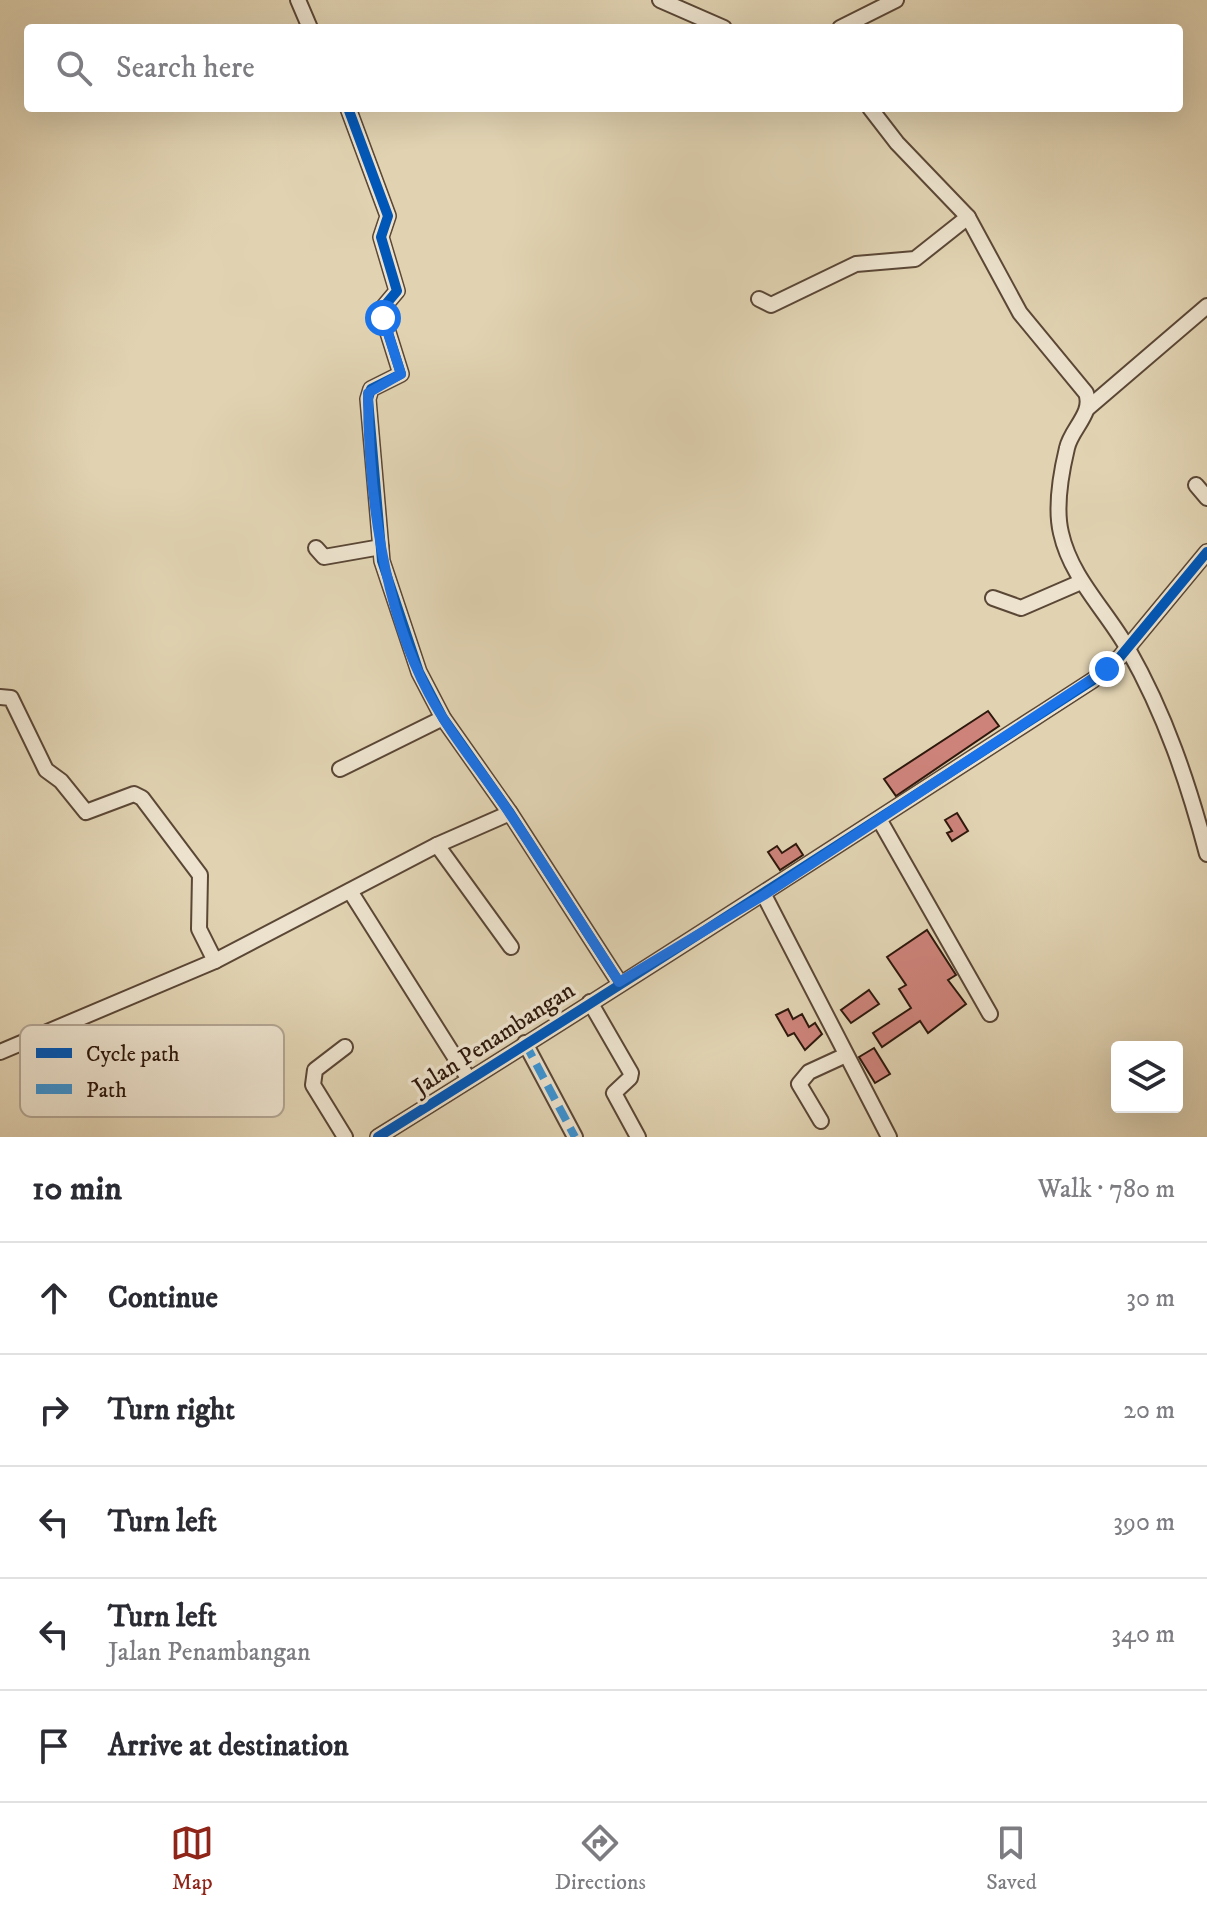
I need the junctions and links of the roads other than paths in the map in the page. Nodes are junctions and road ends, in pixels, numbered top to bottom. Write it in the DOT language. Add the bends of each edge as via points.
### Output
graph roads {
  1 [pos="298,0"];
  2 [pos="660,0"];
  3 [pos="896,0"];
  4 [pos="308,24"];
  5 [pos="715,24"];
  6 [pos="848,24"];
  7 [pos="349,112"];
  8 [pos="873,112"];
  9 [pos="968,217"];
  10 [pos="759,299"];
  11 [pos="1207,306"];
  12 [pos="1088,408"];
  13 [pos="1196,485"];
  14 [pos="1207,498"];
  15 [pos="381,547"];
  16 [pos="316,548"];
  17 [pos="1207,552"];
  18 [pos="1081,582"];
  19 [pos="993,598"];
  20 [pos="1127,648"];
  21 [pos="0,697"];
  22 [pos="443,718"];
  23 [pos="340,769"];
  24 [pos="510,813"];
  25 [pos="879,819"];
  26 [pos="437,845"];
  27 [pos="1207,854"];
  28 [pos="350,891"];
  29 [pos="764,895"];
  30 [pos="511,947"];
  31 [pos="215,961"];
  32 [pos="619,982"];
  33 [pos="590,1002"];
  34 [pos="990,1014"];
  35 [pos="64,1025"];
  36 [pos="525,1043"];
  37 [pos="20,1044"];
  38 [pos="345,1047"];
  39 [pos="0,1052"];
  40 [pos="846,1055"];
  41 [pos="468,1078"];
  42 [pos="821,1121"];
  43 [pos="399,1132"];
  44 [pos="345,1137"];
  45 [pos="378,1137"];
  46 [pos="575,1137"];
  47 [pos="638,1137"];
  48 [pos="889,1137"];
  1 -- 4 [label="street"];
  2 -- 5 [label="street"];
  3 -- 6 [label="street"];
  7 -- 15 [label="street" via="388,216 381,237 397,291 381,310 401,374 368,393"];
  8 -- 9 [label="street"];
  9 -- 10 [label="street" via="915,259 856,264 771,305"];
  9 -- 12 [label="street" via="1008,295 1082,386"];
  11 -- 12 [label="street"];
  12 -- 18 [label="street" via="1066,450 1058,518"];
  13 -- 14 [label="street"];
  15 -- 16 [label="street" via="324,557"];
  15 -- 22 [label="street" via="419,672"];
  17 -- 20 [label="street, Jalan Penambangan"];
  18 -- 19 [label="street" via="1021,608"];
  18 -- 20 [label="street"];
  20 -- 25 [label="street, Jalan Penambangan" via="1093,680"];
  20 -- 27 [label="street" via="1179,755"];
  21 -- 31 [label="street" via="11,698 46,770 86,812 134,794 142,798 200,875 199,929"];
  22 -- 23 [label="street"];
  22 -- 24 [label="street"];
  24 -- 26 [label="street"];
  24 -- 32 [label="street"];
  25 -- 29 [label="street, Jalan Penambangan"];
  25 -- 34 [label="street"];
  26 -- 28 [label="street"];
  26 -- 30 [label="street"];
  28 -- 31 [label="street"];
  28 -- 41 [label="street"];
  29 -- 32 [label="street, Jalan Penambangan"];
  29 -- 40 [label="street"];
  31 -- 35 [label="street"];
  32 -- 33 [label="street, Jalan Penambangan"];
  33 -- 36 [label="street, Jalan Penambangan"];
  33 -- 47 [label="street" via="631,1073 614,1093"];
  36 -- 41 [label="street, Jalan Penambangan"];
  36 -- 46 [label="street"];
  37 -- 39 [label="street"];
  38 -- 44 [label="street" via="315,1070 313,1085"];
  40 -- 42 [label="street" via="809,1072 799,1084"];
  40 -- 48 [label="street"];
  41 -- 43 [label="street, Jalan Penambangan"];
  43 -- 45 [label="street, Jalan Penambangan"];
}
